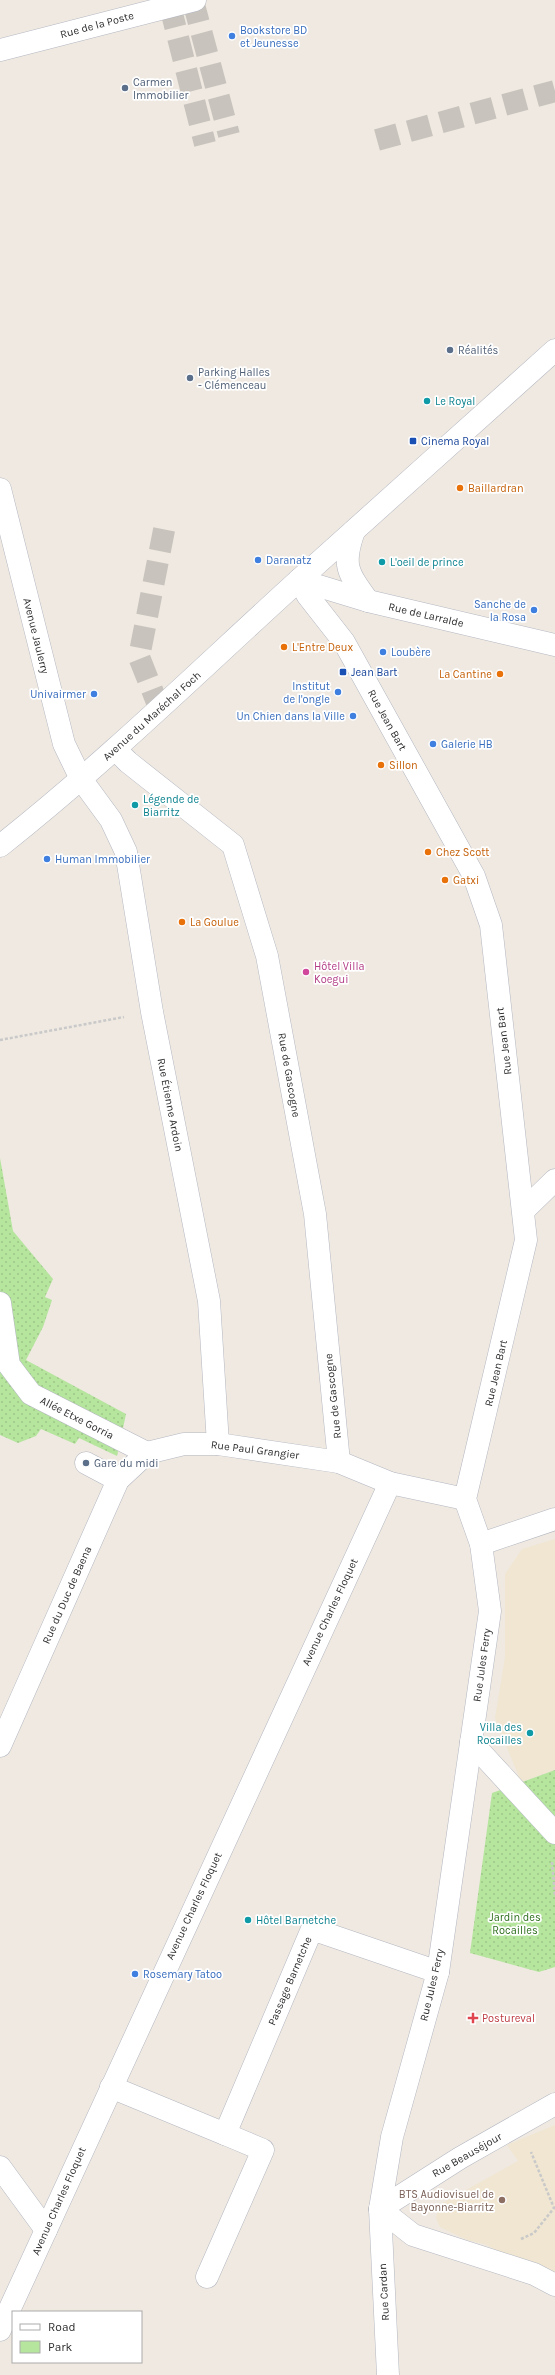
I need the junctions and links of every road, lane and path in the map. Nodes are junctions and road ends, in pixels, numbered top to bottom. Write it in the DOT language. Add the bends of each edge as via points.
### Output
graph roads {
  1 [pos="195,0"];
  2 [pos="0,50"];
  3 [pos="555,350"];
  4 [pos="0,489"];
  5 [pos="354,531"];
  6 [pos="299,580"];
  7 [pos="368,601"];
  8 [pos="555,645"];
  9 [pos="115,749"];
  10 [pos="81,779"];
  11 [pos="0,846"];
  12 [pos="152,1012"];
  13 [pos="0,1040"];
  14 [pos="555,1180"];
  15 [pos="524,1210"];
  16 [pos="0,1303"];
  17 [pos="218,1444"];
  18 [pos="147,1454"];
  19 [pos="339,1462"];
  20 [pos="86,1463"];
  21 [pos="118,1480"];
  22 [pos="390,1483"];
  23 [pos="465,1500"];
  24 [pos="555,1519"];
  25 [pos="481,1544"];
  26 [pos="471,1742"];
  27 [pos="0,1746"];
  28 [pos="555,1833"];
  29 [pos="552,1858"];
  30 [pos="555,1896"];
  31 [pos="438,1972"];
  32 [pos="111,2087"];
  33 [pos="555,2104"];
  34 [pos="225,2134"];
  35 [pos="530,2150"];
  36 [pos="0,2167"];
  37 [pos="380,2209"];
  38 [pos="46,2230"];
  39 [pos="534,2233"];
  40 [pos="207,2277"];
  41 [pos="555,2285"];
  42 [pos="0,2330"];
  43 [pos="388,2375"];
  1 -- 2 [label="street, Rue de la Poste"];
  3 -- 5 [label="street, Avenue du Maréchal Foch"];
  4 -- 10 [label="street, Avenue Jaulerry" via="64,744"];
  5 -- 6 [label="street, Avenue du Maréchal Foch"];
  5 -- 7 [label="street" via="346,553 348,565"];
  6 -- 7 [label="street, Rue de Larralde"];
  6 -- 9 [label="street, Avenue du Maréchal Foch"];
  6 -- 15 [label="street, Rue Jean Bart" via="308,596 344,642 474,876 491,925"];
  7 -- 8 [label="street, Rue de Larralde"];
  9 -- 10 [label="street, Avenue du Maréchal Foch"];
  9 -- 19 [label="street, Rue de Gascogne" via="233,845 267,956 315,1214"];
  10 -- 11 [label="street, Avenue du Maréchal Foch"];
  10 -- 12 [label="street, Rue Étienne Ardoin" via="110,820 126,852"];
  12 -- 13 [label="path"];
  12 -- 17 [label="street, Rue Étienne Ardoin" via="209,1302"];
  14 -- 15 [label="street"];
  15 -- 23 [label="street, Rue Jean Bart" via="526,1240"];
  16 -- 18 [label="street, Allée Etxe Gorria" via="9,1365 32,1394"];
  17 -- 18 [label="street, Rue Paul Grangier" via="184,1444"];
  17 -- 19 [label="street, Rue Paul Grangier"];
  18 -- 21 [label="street, Rue du Duc de Baena"];
  19 -- 22 [label="street, Rue Paul Grangier"];
  20 -- 21 [label="street"];
  21 -- 27 [label="street, Rue du Duc de Baena"];
  22 -- 23 [label="street, Rue Paul Grangier"];
  22 -- 32 [label="street, Avenue Charles Floquet"];
  23 -- 25 [label="street"];
  24 -- 25 [label="street"];
  25 -- 26 [label="street, Rue Jules Ferry" via="490,1611"];
  26 -- 28 [label="street"];
  26 -- 31 [label="street, Rue Jules Ferry"];
  29 -- 30 [label="path"];
  31 -- 34 [label="street, Passage Barnetche" via="312,1929"];
  31 -- 37 [label="street, Rue Jules Ferry" via="392,2136"];
  32 -- 34 [label="street"];
  32 -- 38 [label="street, Avenue Charles Floquet"];
  33 -- 37 [label="street, Rue Beauséjour" via="454,2162"];
  34 -- 40 [label="street" via="263,2150"];
  35 -- 39 [label="path" via="554,2208"];
  36 -- 38 [label="street"];
  37 -- 41 [label="street" via="413,2235 534,2274"];
  37 -- 43 [label="street, Rue Cardan"];
  38 -- 42 [label="street, Avenue Charles Floquet"];
}
